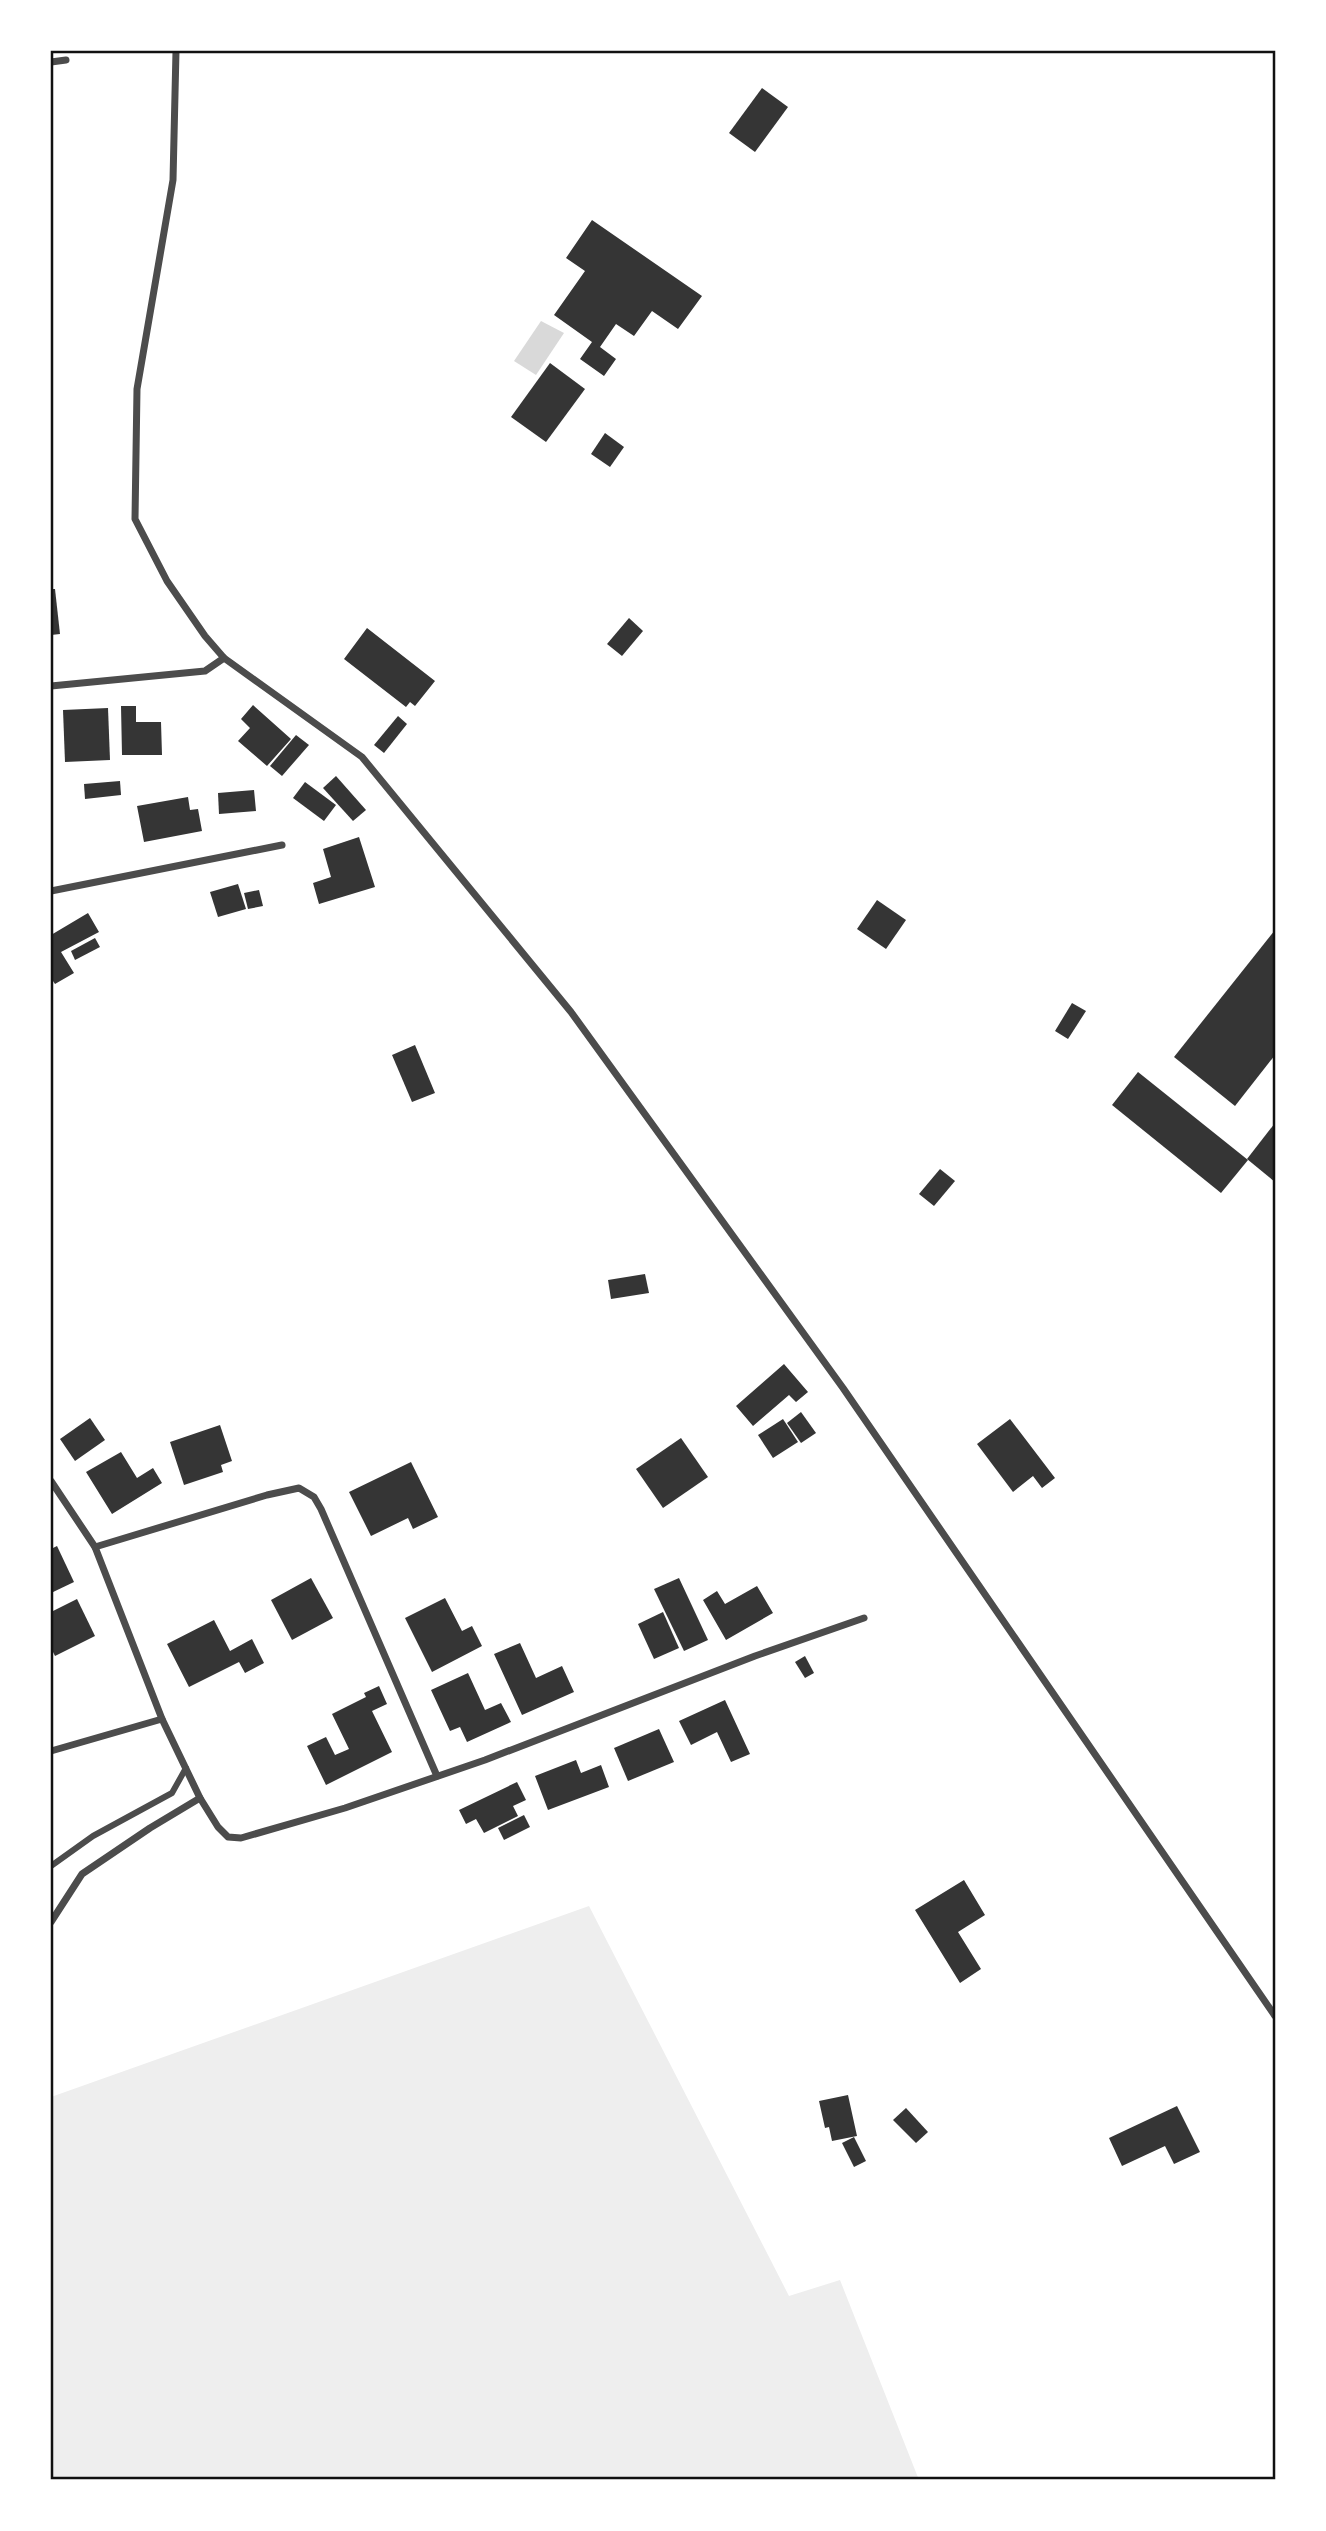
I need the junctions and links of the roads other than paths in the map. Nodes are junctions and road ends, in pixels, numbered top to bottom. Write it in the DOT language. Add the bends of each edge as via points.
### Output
graph roads {
  1 [pos="176,51"];
  2 [pos="66,60"];
  3 [pos="51,62"];
  4 [pos="224,658"];
  5 [pos="51,685"];
  6 [pos="282,845"];
  7 [pos="51,891"];
  8 [pos="51,1481"];
  9 [pos="95,1547"];
  10 [pos="864,1618"];
  11 [pos="162,1719"];
  12 [pos="51,1751"];
  13 [pos="186,1768"];
  14 [pos="437,1776"];
  15 [pos="200,1798"];
  16 [pos="51,1866"];
  17 [pos="51,1922"];
  18 [pos="1275,2015"];
  1 -- 4 [label="street" via="173,180 138,389 135,519 167,582"];
  2 -- 3 [label="street"];
  4 -- 5 [label="street" via="205,671"];
  4 -- 18 [label="street" via="362,757 571,1012 842,1388"];
  6 -- 7 [label="street"];
  8 -- 9 [label="street"];
  9 -- 11 [label="street"];
  9 -- 14 [label="street" via="267,1495 299,1489 314,1497"];
  10 -- 14 [label="street"];
  11 -- 12 [label="street"];
  11 -- 13 [label="street"];
  13 -- 15 [label="street"];
  13 -- 16 [label="street" via="173,1793 93,1836"];
  14 -- 15 [label="street" via="240,1838 228,1837"];
  15 -- 17 [label="street" via="82,1874"];
}
